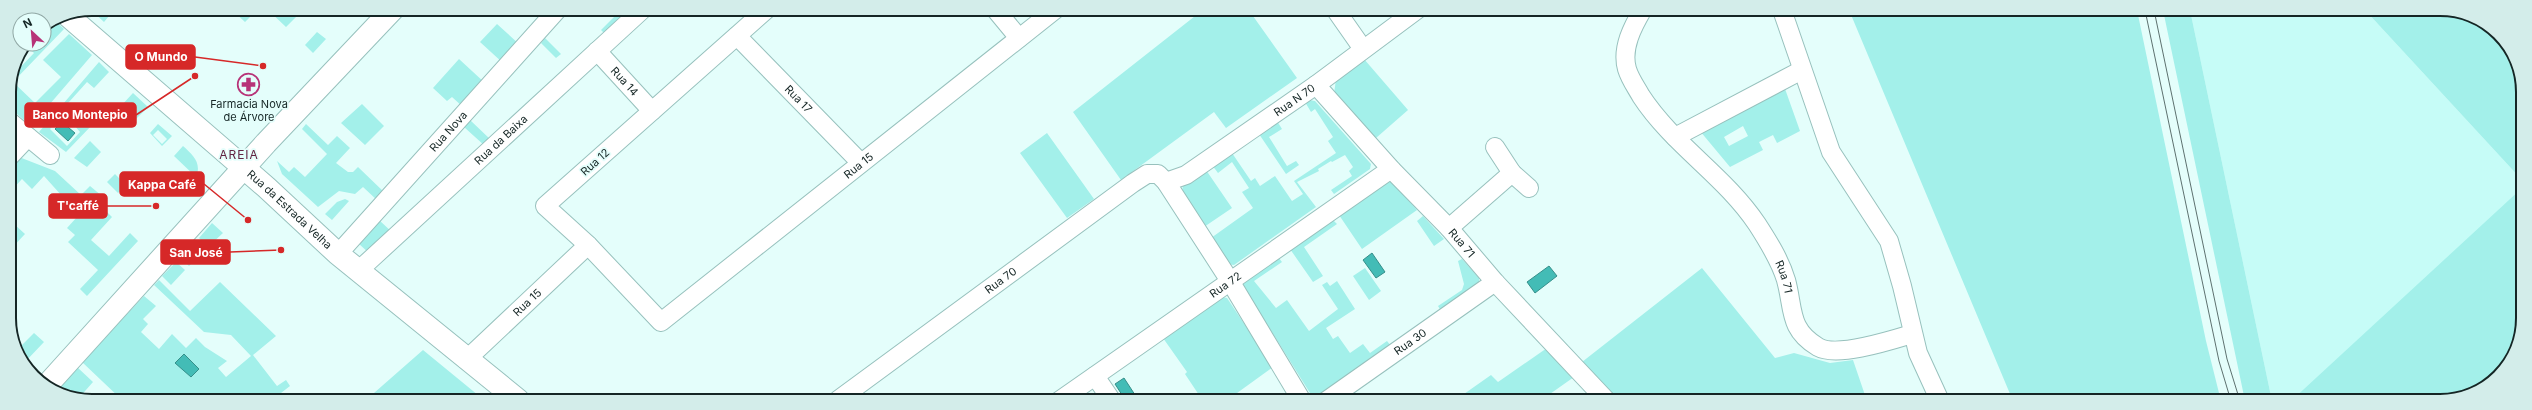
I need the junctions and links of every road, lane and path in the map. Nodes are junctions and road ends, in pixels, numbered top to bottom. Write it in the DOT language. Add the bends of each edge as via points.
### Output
graph roads {
  1 [pos="370,16"];
  2 [pos="386,16"];
  3 [pos="547,16"];
  4 [pos="635,16"];
  5 [pos="759,16"];
  6 [pos="1001,16"];
  7 [pos="1047,16"];
  8 [pos="1340,16"];
  9 [pos="1408,16"];
  10 [pos="1640,16"];
  11 [pos="1784,16"];
  12 [pos="71,19"];
  13 [pos="737,36"];
  14 [pos="1019,38"];
  15 [pos="1363,49"];
  16 [pos="597,51"];
  17 [pos="1802,70"];
  18 [pos="1316,85"];
  19 [pos="652,111"];
  20 [pos="16,127"];
  21 [pos="28,137"];
  22 [pos="1675,137"];
  23 [pos="1495,147"];
  24 [pos="16,150"];
  25 [pos="50,155"];
  26 [pos="860,162"];
  27 [pos="240,165"];
  28 [pos="1391,169"];
  29 [pos="1512,173"];
  30 [pos="1166,182"];
  31 [pos="1529,188"];
  32 [pos="1449,228"];
  33 [pos="588,245"];
  34 [pos="338,254"];
  35 [pos="358,271"];
  36 [pos="1230,281"];
  37 [pos="1495,282"];
  38 [pos="661,322"];
  39 [pos="1912,334"];
  40 [pos="466,360"];
  41 [pos="38,372"];
  42 [pos="1094,376"];
  43 [pos="50,381"];
  44 [pos="510,394"];
  45 [pos="846,394"];
  46 [pos="1069,394"];
  47 [pos="1107,394"];
  48 [pos="1298,394"];
  49 [pos="1336,394"];
  50 [pos="1600,394"];
  51 [pos="1937,394"];
  1 -- 27 [label="street"];
  2 -- 27 [label="street"];
  3 -- 34 [label="street, Rua Nova"];
  4 -- 16 [label="street, Rua da Baixa"];
  5 -- 13 [label="street, Rua 12"];
  6 -- 14 [label="street"];
  7 -- 14 [label="street, Rua 15"];
  8 -- 15 [label="street"];
  9 -- 15 [label="street, Rua N 70"];
  10 -- 22 [label="street, Rua 71" via="1628,42 1625,55 1627,69 1647,104"];
  11 -- 17 [label="street"];
  12 -- 27 [label="street, Rua da Estrada Velha"];
  13 -- 19 [label="street, Rua 12"];
  13 -- 26 [label="street, Rua 17"];
  14 -- 26 [label="street, Rua 15"];
  15 -- 18 [label="street, Rua N 70"];
  16 -- 19 [label="street, Rua 14"];
  16 -- 35 [label="street, Rua da Baixa"];
  17 -- 22 [label="street"];
  17 -- 39 [label="street" via="1831,152 1888,242 1902,286"];
  18 -- 28 [label="street, Rua 71"];
  18 -- 30 [label="street, Rua N 70" via="1186,175"];
  19 -- 33 [label="street, Rua 12" via="545,206"];
  20 -- 21 [label="street"];
  21 -- 24 [label="street"];
  21 -- 25 [label="street"];
  22 -- 39 [label="street, Rua 71" via="1746,209 1766,238 1786,280 1792,317 1803,337 1820,348 1838,350 1854,349"];
  23 -- 29 [label="street"];
  26 -- 38 [label="street, Rua 15"];
  27 -- 34 [label="street, Rua da Estrada Velha"];
  27 -- 41 [label="street"];
  27 -- 43 [label="street"];
  28 -- 32 [label="street, Rua 71"];
  28 -- 36 [label="street, Rua 72"];
  29 -- 31 [label="street"];
  29 -- 32 [label="street"];
  30 -- 36 [label="street"];
  30 -- 45 [label="street, Rua 70" via="1158,174 1147,174 1133,183"];
  32 -- 37 [label="street, Rua 71"];
  33 -- 38 [label="street, Rua 12"];
  33 -- 40 [label="street, Rua 15"];
  34 -- 35 [label="street, Rua da Estrada Velha"];
  35 -- 40 [label="street, Rua da Estrada Velha"];
  36 -- 42 [label="street, Rua 72"];
  36 -- 48 [label="street"];
  37 -- 49 [label="street, Rua 30"];
  37 -- 50 [label="street, Rua 71"];
  39 -- 51 [label="street"];
  40 -- 44 [label="street, Rua da Estrada Velha"];
  42 -- 46 [label="street, Rua 72"];
  42 -- 47 [label="street"];
}
